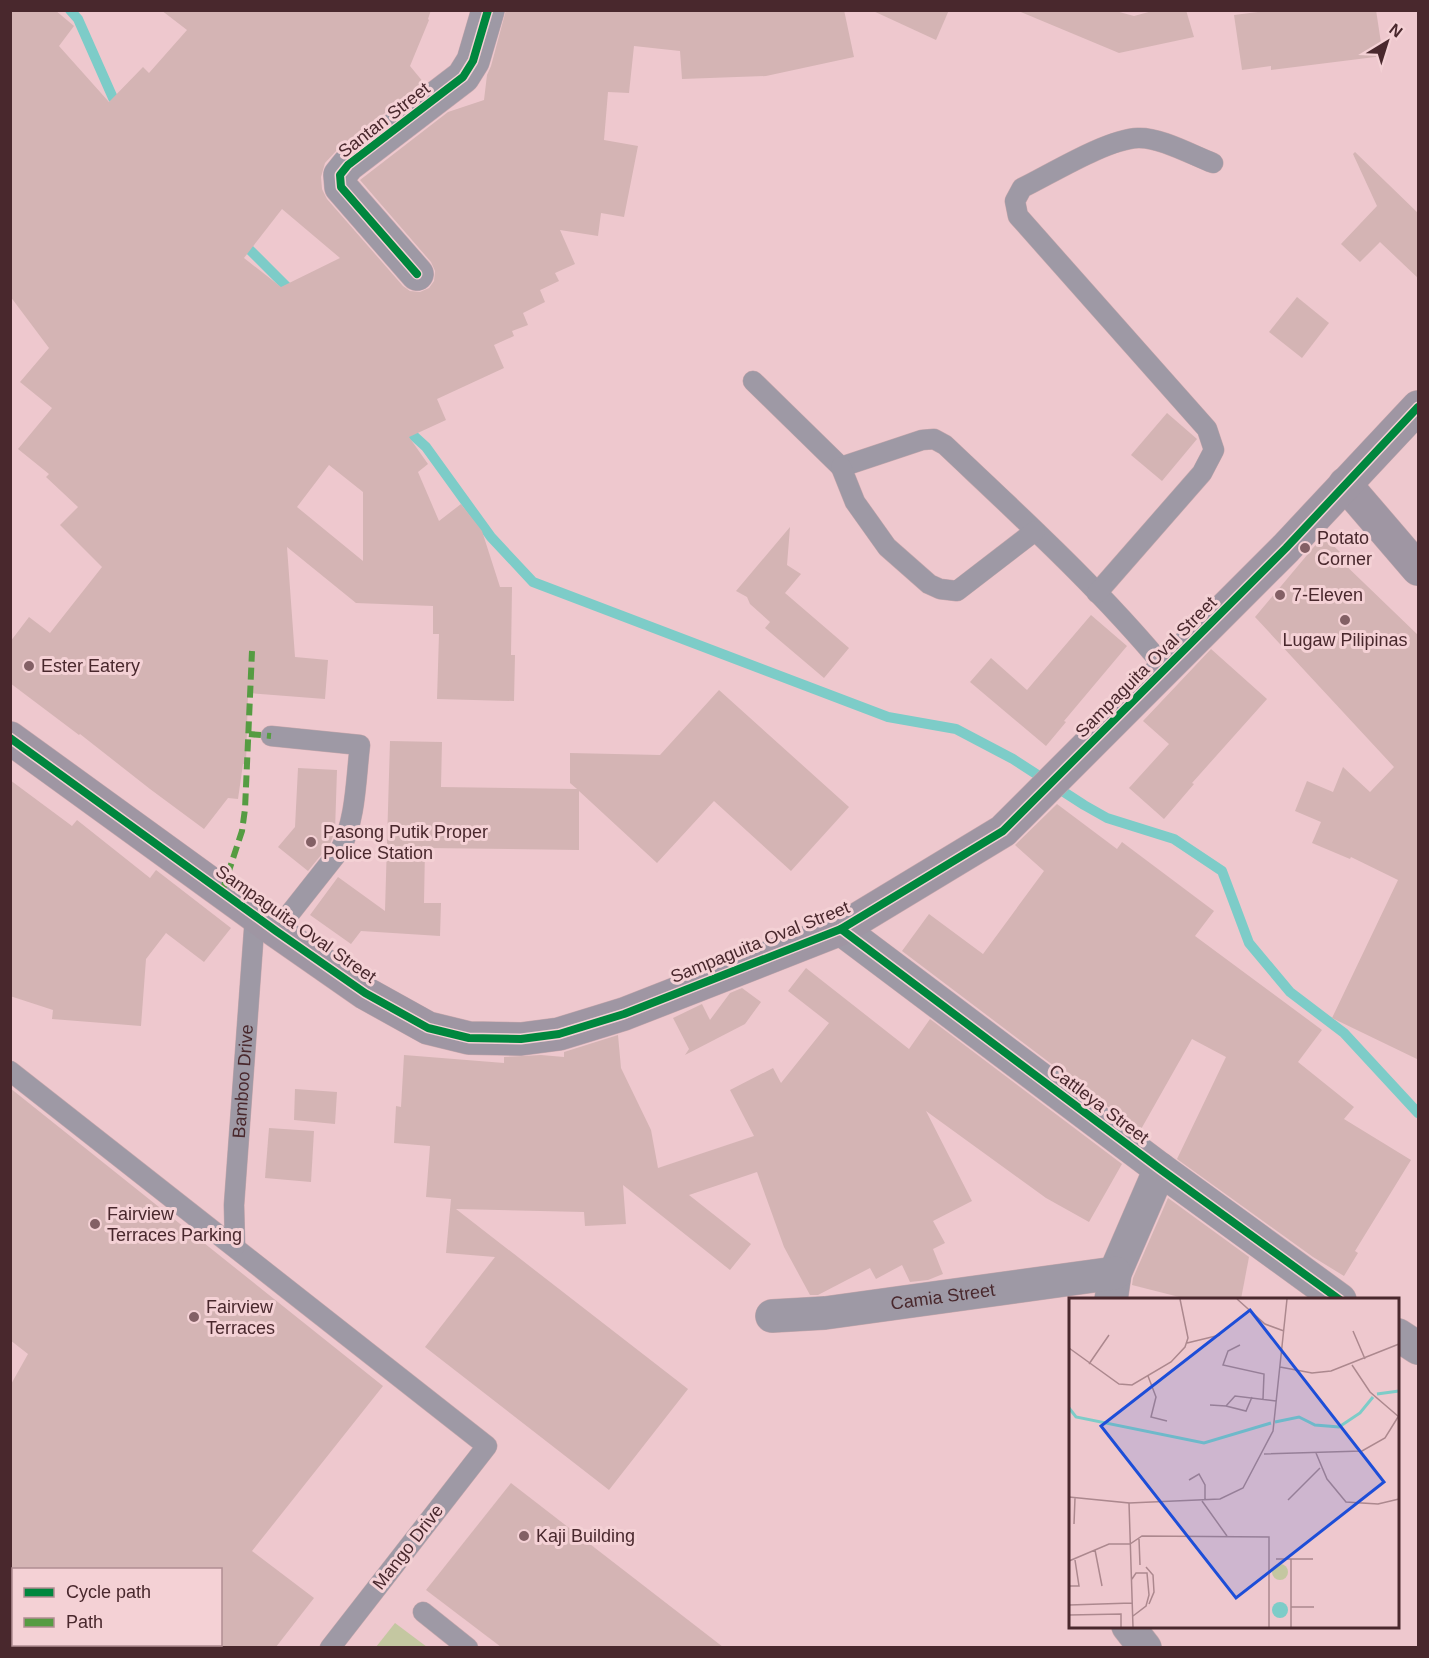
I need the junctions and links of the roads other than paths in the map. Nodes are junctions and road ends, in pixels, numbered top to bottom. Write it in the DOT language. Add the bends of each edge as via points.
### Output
graph roads {
  1 [pos="488,10"];
  2 [pos="1213,163"];
  3 [pos="417,274"];
  4 [pos="753,381"];
  5 [pos="1419,407"];
  6 [pos="841,467"];
  7 [pos="1345,484"];
  8 [pos="1035,531"];
  9 [pos="1419,569"];
  10 [pos="1096,593"];
  11 [pos="1166,669"];
  12 [pos="271,736"];
  13 [pos="10,738"];
  14 [pos="265,923"];
  15 [pos="841,929"];
  16 [pos="10,1071"];
  17 [pos="1161,1169"];
  18 [pos="235,1246"];
  19 [pos="1113,1286"];
  20 [pos="1339,1298"];
  21 [pos="771,1316"];
  22 [pos="1399,1336"];
  23 [pos="1419,1348"];
  24 [pos="423,1612"];
  25 [pos="1130,1628"];
  26 [pos="330,1647"];
  27 [pos="468,1647"];
  28 [pos="1145,1647"];
  1 -- 3 [label="street, Santan Street" via="473,61 463,77 340,175 341,187"];
  2 -- 10 [label="lane" via="1161,142 1139,138 1114,142 1022,188 1015,201 1018,216 1208,429 1214,450 1202,473"];
  4 -- 6 [label="lane"];
  5 -- 7 [label="street, Sampaguita Oval Street"];
  6 -- 8 [label="lane" via="934,439"];
  6 -- 8 [label="lane" via="855,502 887,547 940,589 957,591"];
  7 -- 9 [label="street"];
  7 -- 11 [label="street, Sampaguita Oval Street"];
  8 -- 10 [label="lane"];
  10 -- 11 [label="lane"];
  11 -- 15 [label="street, Sampaguita Oval Street" via="1003,831"];
  12 -- 14 [label="lane" via="360,745 346,840 333,858"];
  13 -- 14 [label="street, Sampaguita Oval Street"];
  14 -- 15 [label="street, Sampaguita Oval Street" via="365,993 428,1028 469,1038 521,1039 559,1034 624,1014"];
  14 -- 18 [label="lane, Bamboo Drive" via="234,1204"];
  15 -- 17 [label="street, Cattleya Street"];
  16 -- 18 [label="lane"];
  17 -- 19 [label="street, Camia Street"];
  17 -- 20 [label="street, Cattleya Street"];
  18 -- 26 [label="lane, Mango Drive" via="487,1446"];
  19 -- 21 [label="street, Camia Street"];
  22 -- 23 [label="street"];
  24 -- 27 [label="lane"];
  25 -- 28 [label="street"];
}
